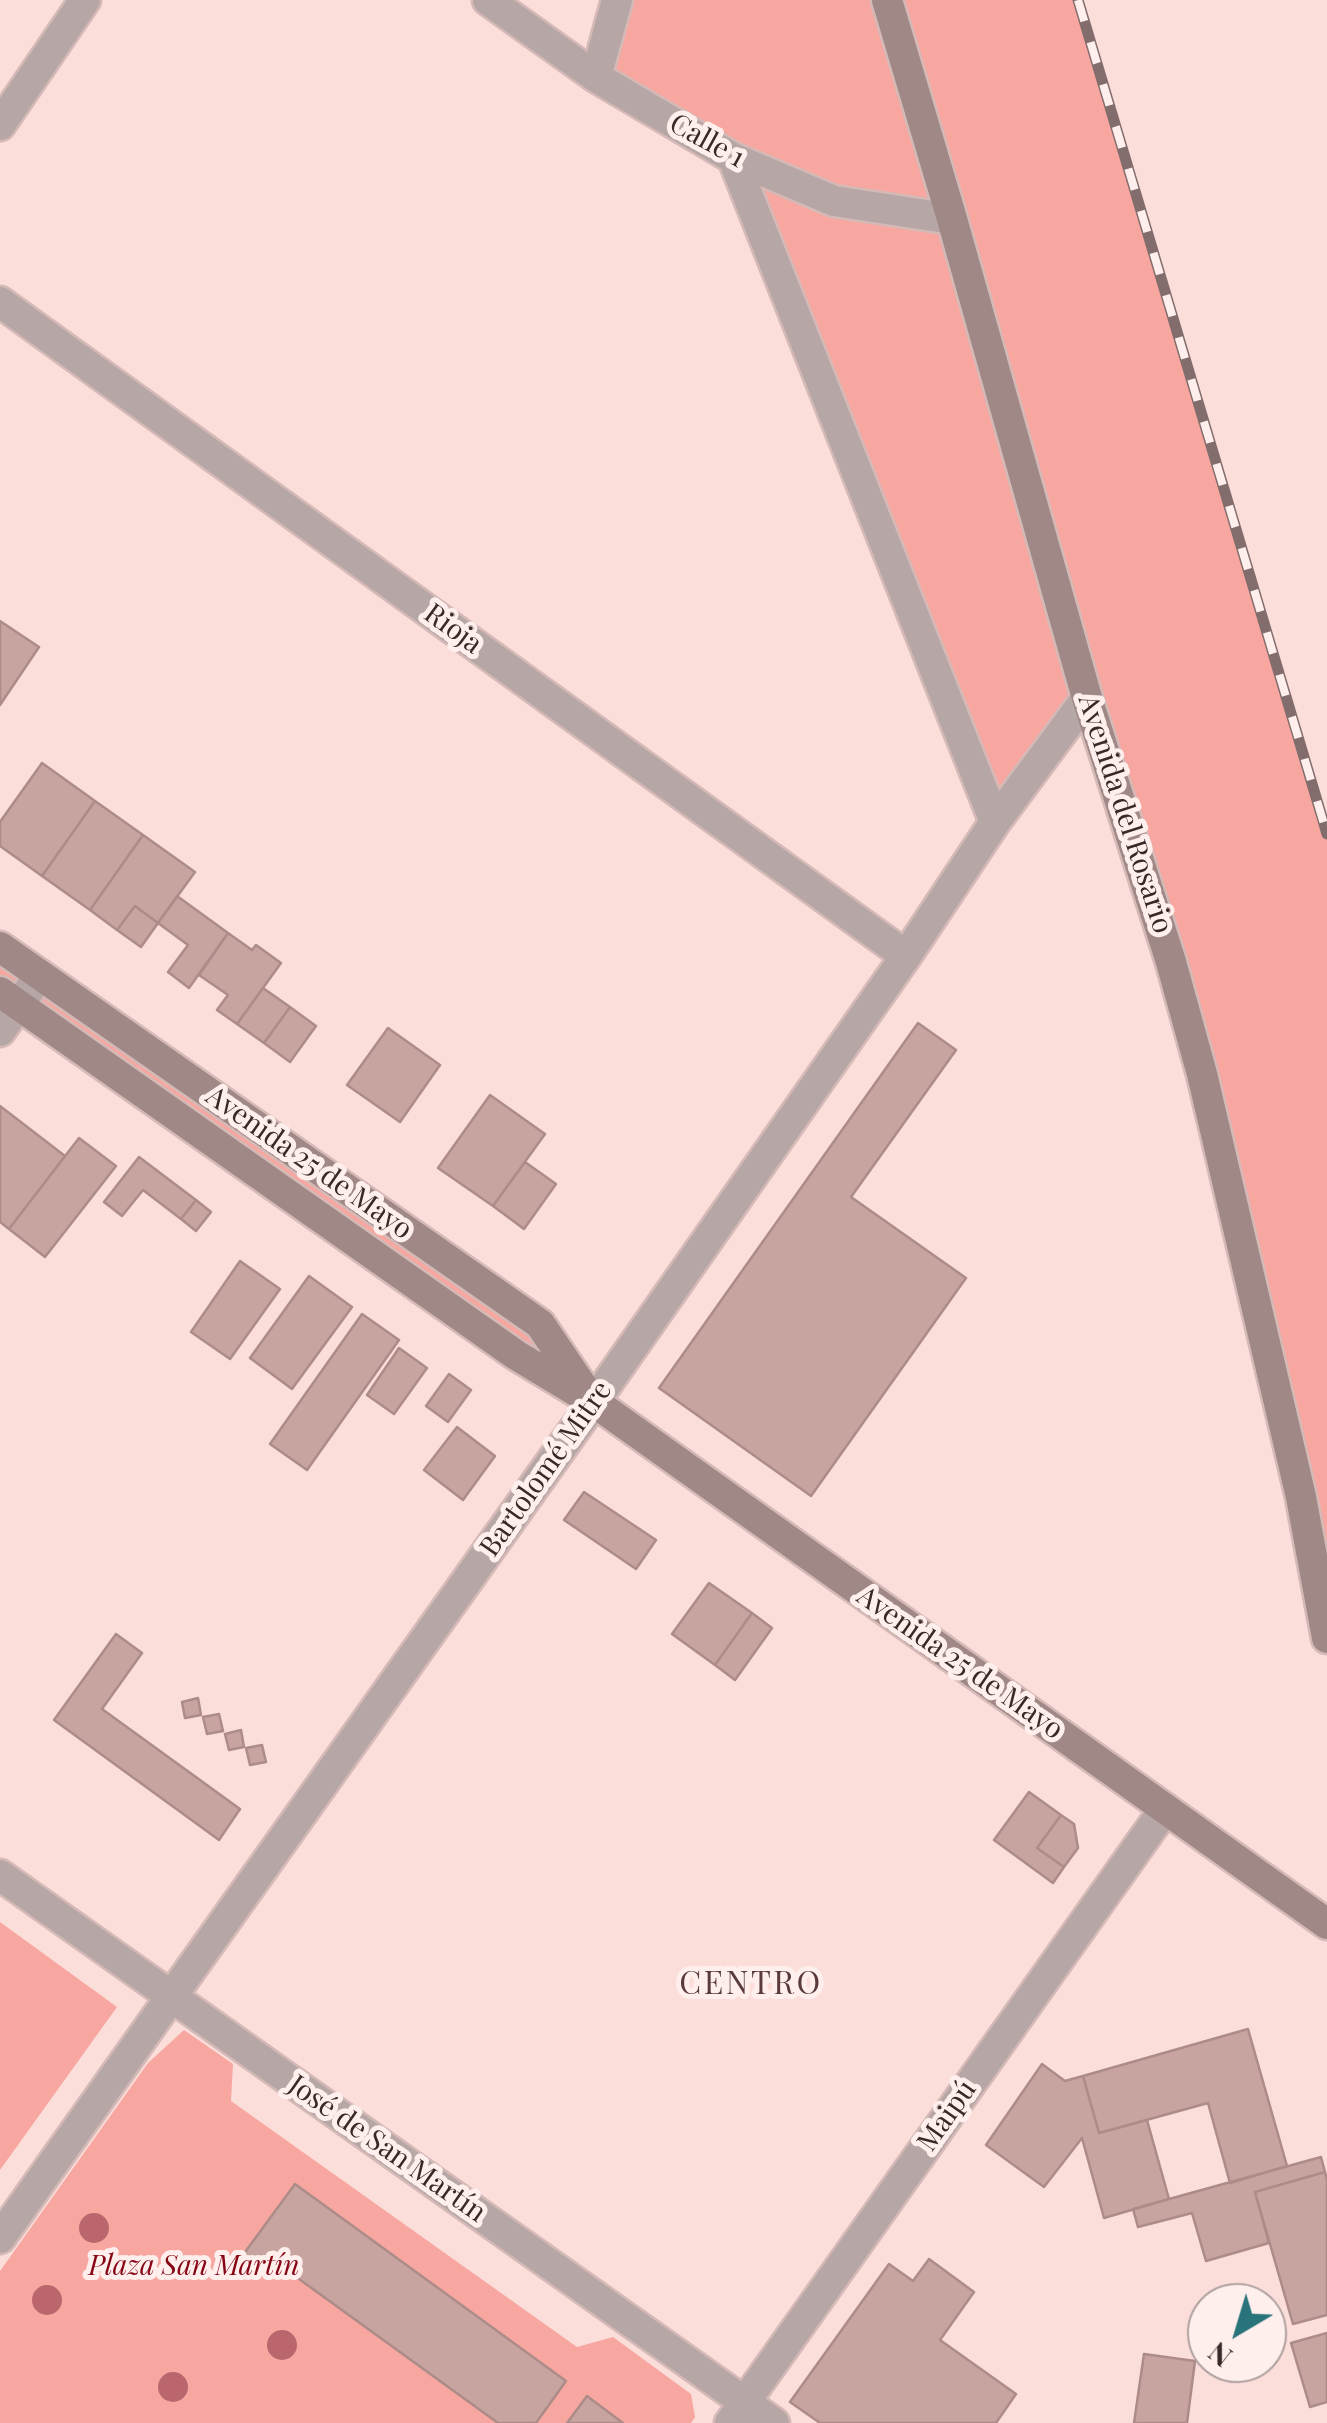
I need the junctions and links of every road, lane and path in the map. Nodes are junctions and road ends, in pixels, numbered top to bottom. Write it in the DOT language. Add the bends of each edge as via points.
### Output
graph roads {
  1 [pos="85,0"];
  2 [pos="488,0"];
  3 [pos="616,0"];
  4 [pos="887,0"];
  5 [pos="596,77"];
  6 [pos="0,125"];
  7 [pos="732,158"];
  8 [pos="952,219"];
  9 [pos="0,302"];
  10 [pos="1087,698"];
  11 [pos="994,822"];
  12 [pos="0,947"];
  13 [pos="906,956"];
  14 [pos="40,975"];
  15 [pos="9,998"];
  16 [pos="0,1031"];
  17 [pos="594,1402"];
  18 [pos="1327,1638"];
  19 [pos="1165,1809"];
  20 [pos="0,1876"];
  21 [pos="1327,1924"];
  22 [pos="171,1997"];
  23 [pos="0,2238"];
  24 [pos="738,2413"];
  25 [pos="774,2423"];
  1 -- 6 [label="street"];
  2 -- 5 [label="street, Calle 1"];
  3 -- 5 [label="street"];
  4 -- 8 [label="main road, Avenida del Rosario"];
  5 -- 7 [label="street, Calle 1"];
  7 -- 8 [label="street, Calle 1" via="834,201"];
  7 -- 11 [label="street"];
  8 -- 10 [label="main road, Avenida del Rosario"];
  9 -- 13 [label="street, Rioja"];
  10 -- 11 [label="street, Bartolomé Mitre"];
  10 -- 18 [label="main road, Avenida del Rosario" via="1202,1074 1302,1498"];
  11 -- 13 [label="street, Bartolomé Mitre"];
  12 -- 14 [label="main road, Avenida 25 de Mayo"];
  13 -- 17 [label="street, Bartolomé Mitre"];
  14 -- 15 [label="street"];
  14 -- 17 [label="main road, Avenida 25 de Mayo" via="540,1324"];
  15 -- 16 [label="street"];
  15 -- 17 [label="main road, Avenida 25 de Mayo" via="500,1344"];
  17 -- 19 [label="main road, Avenida 25 de Mayo"];
  17 -- 22 [label="street, Bartolomé Mitre"];
  19 -- 21 [label="main road, Avenida 25 de Mayo"];
  19 -- 24 [label="street, Maipú"];
  20 -- 22 [label="street, José de San Martín"];
  22 -- 23 [label="street, Bartolomé Mitre"];
  22 -- 24 [label="street, José de San Martín"];
  24 -- 25 [label="street, José de San Martín"];
}
